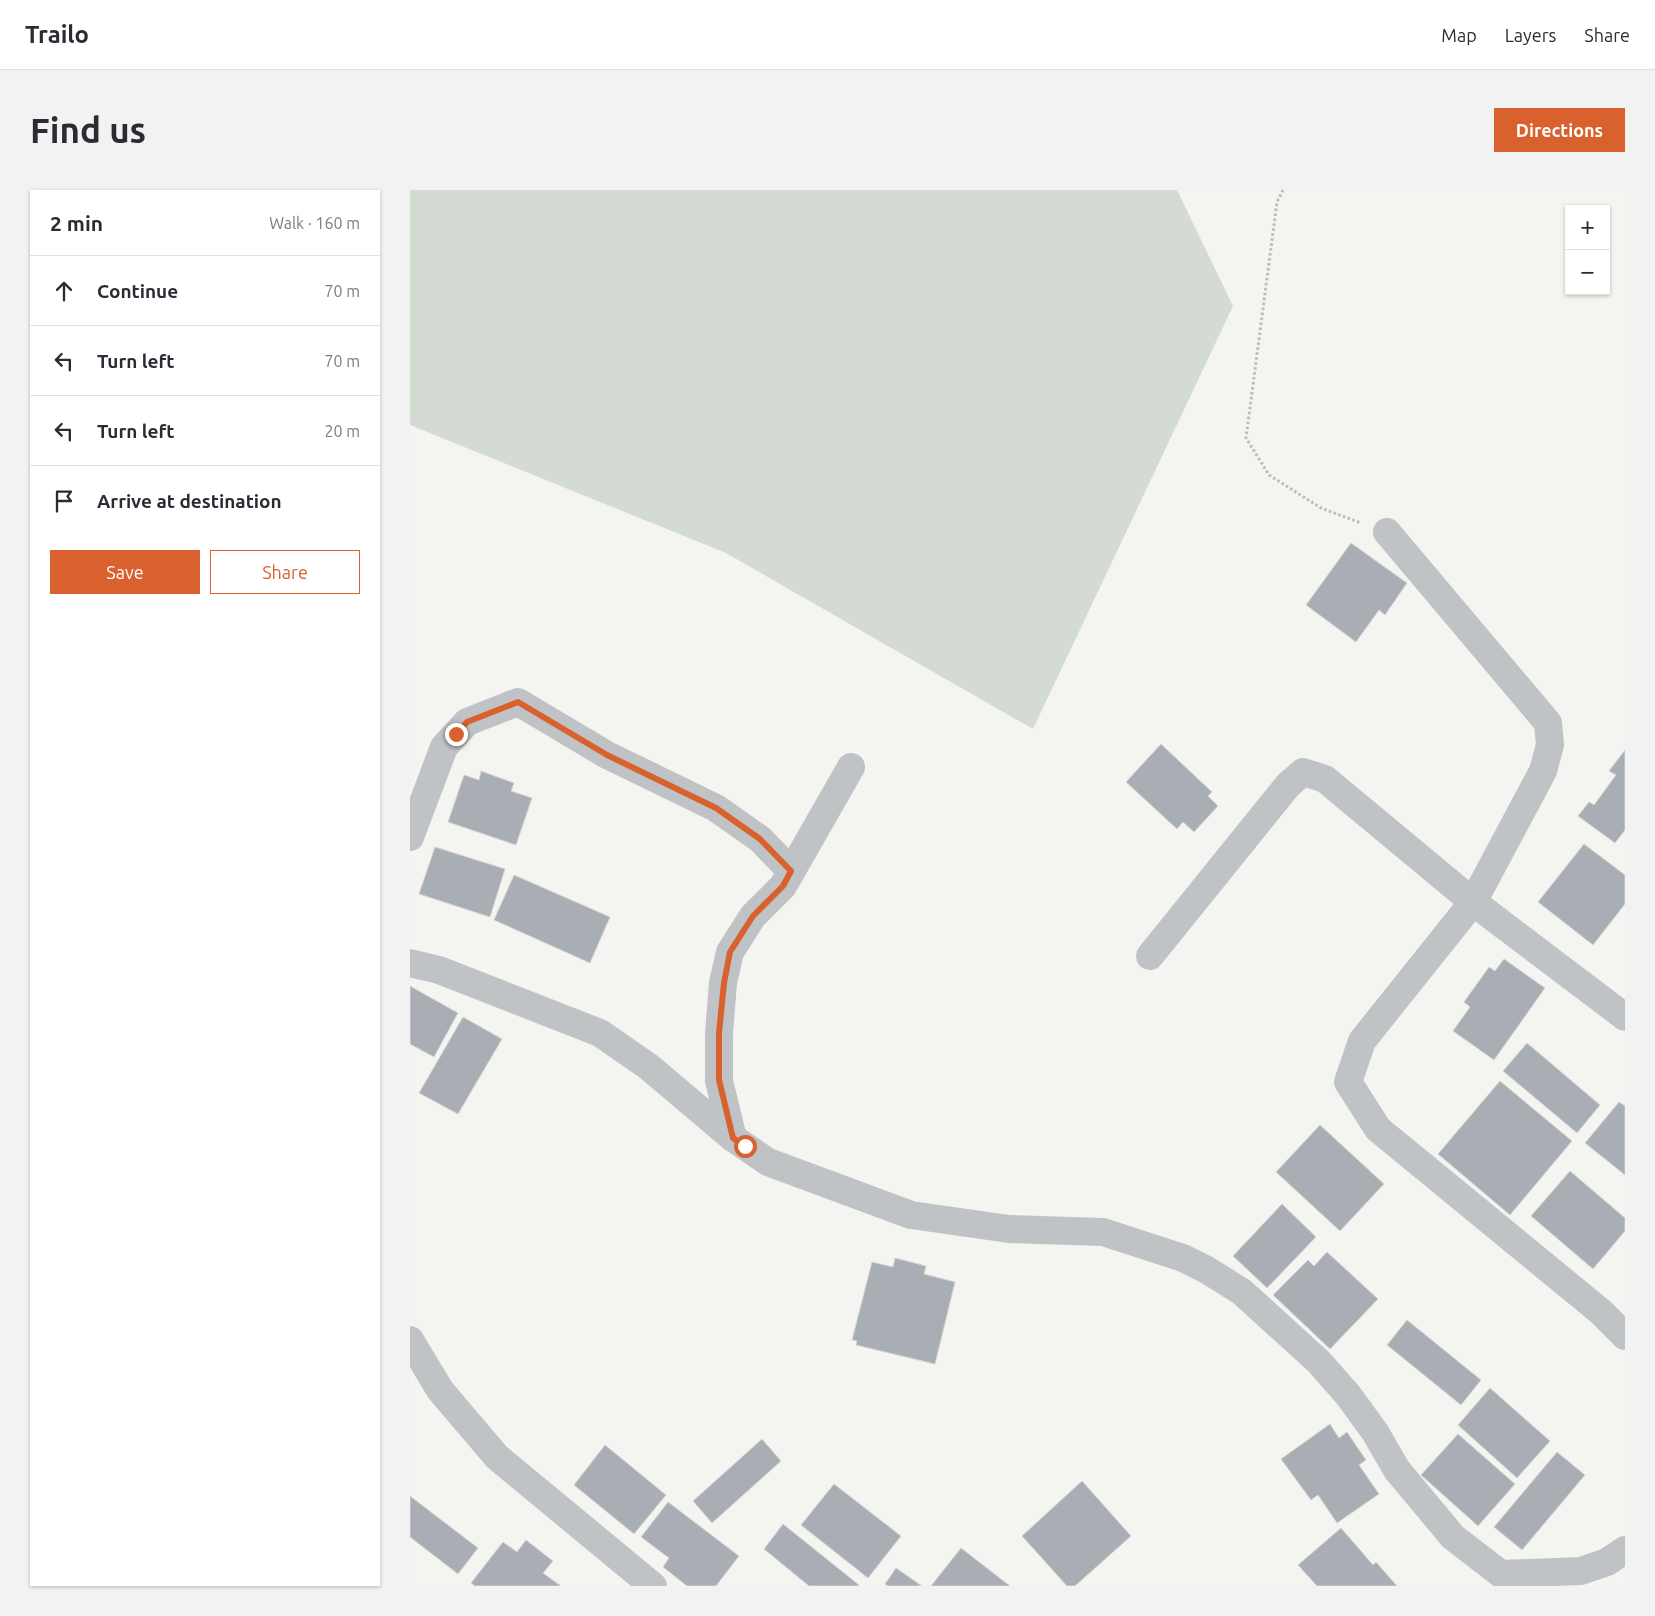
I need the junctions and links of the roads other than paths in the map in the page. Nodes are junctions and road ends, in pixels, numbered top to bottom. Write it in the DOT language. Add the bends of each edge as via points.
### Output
graph roads {
  1 [pos="1387,532"];
  2 [pos="851,767"];
  3 [pos="410,837"];
  4 [pos="791,871"];
  5 [pos="1473,902"];
  6 [pos="1150,956"];
  7 [pos="410,963"];
  8 [pos="1625,1017"];
  9 [pos="733,1138"];
  10 [pos="1625,1336"];
  11 [pos="410,1340"];
  12 [pos="1625,1550"];
  13 [pos="653,1586"];
  1 -- 5 [label="street" via="1548,723 1550,745 1542,771"];
  2 -- 4 [label="street"];
  3 -- 4 [label="street" via="444,747 467,722 518,702 607,755 716,808 760,839"];
  4 -- 9 [label="street" via="783,886 753,916 730,952 719,1033 719,1080"];
  5 -- 6 [label="street" via="1324,779 1303,772 1288,785"];
  5 -- 8 [label="street"];
  5 -- 10 [label="street" via="1362,1041 1348,1082 1378,1129 1601,1312"];
  7 -- 9 [label="street" via="439,970 600,1033 649,1067"];
  9 -- 12 [label="street" via="768,1162 911,1215 1009,1230 1103,1232 1183,1258 1242,1292 1319,1362 1375,1432 1397,1470 1453,1537 1501,1574 1581,1571 1607,1562"];
  11 -- 13 [label="street" via="440,1390 497,1457"];
}
